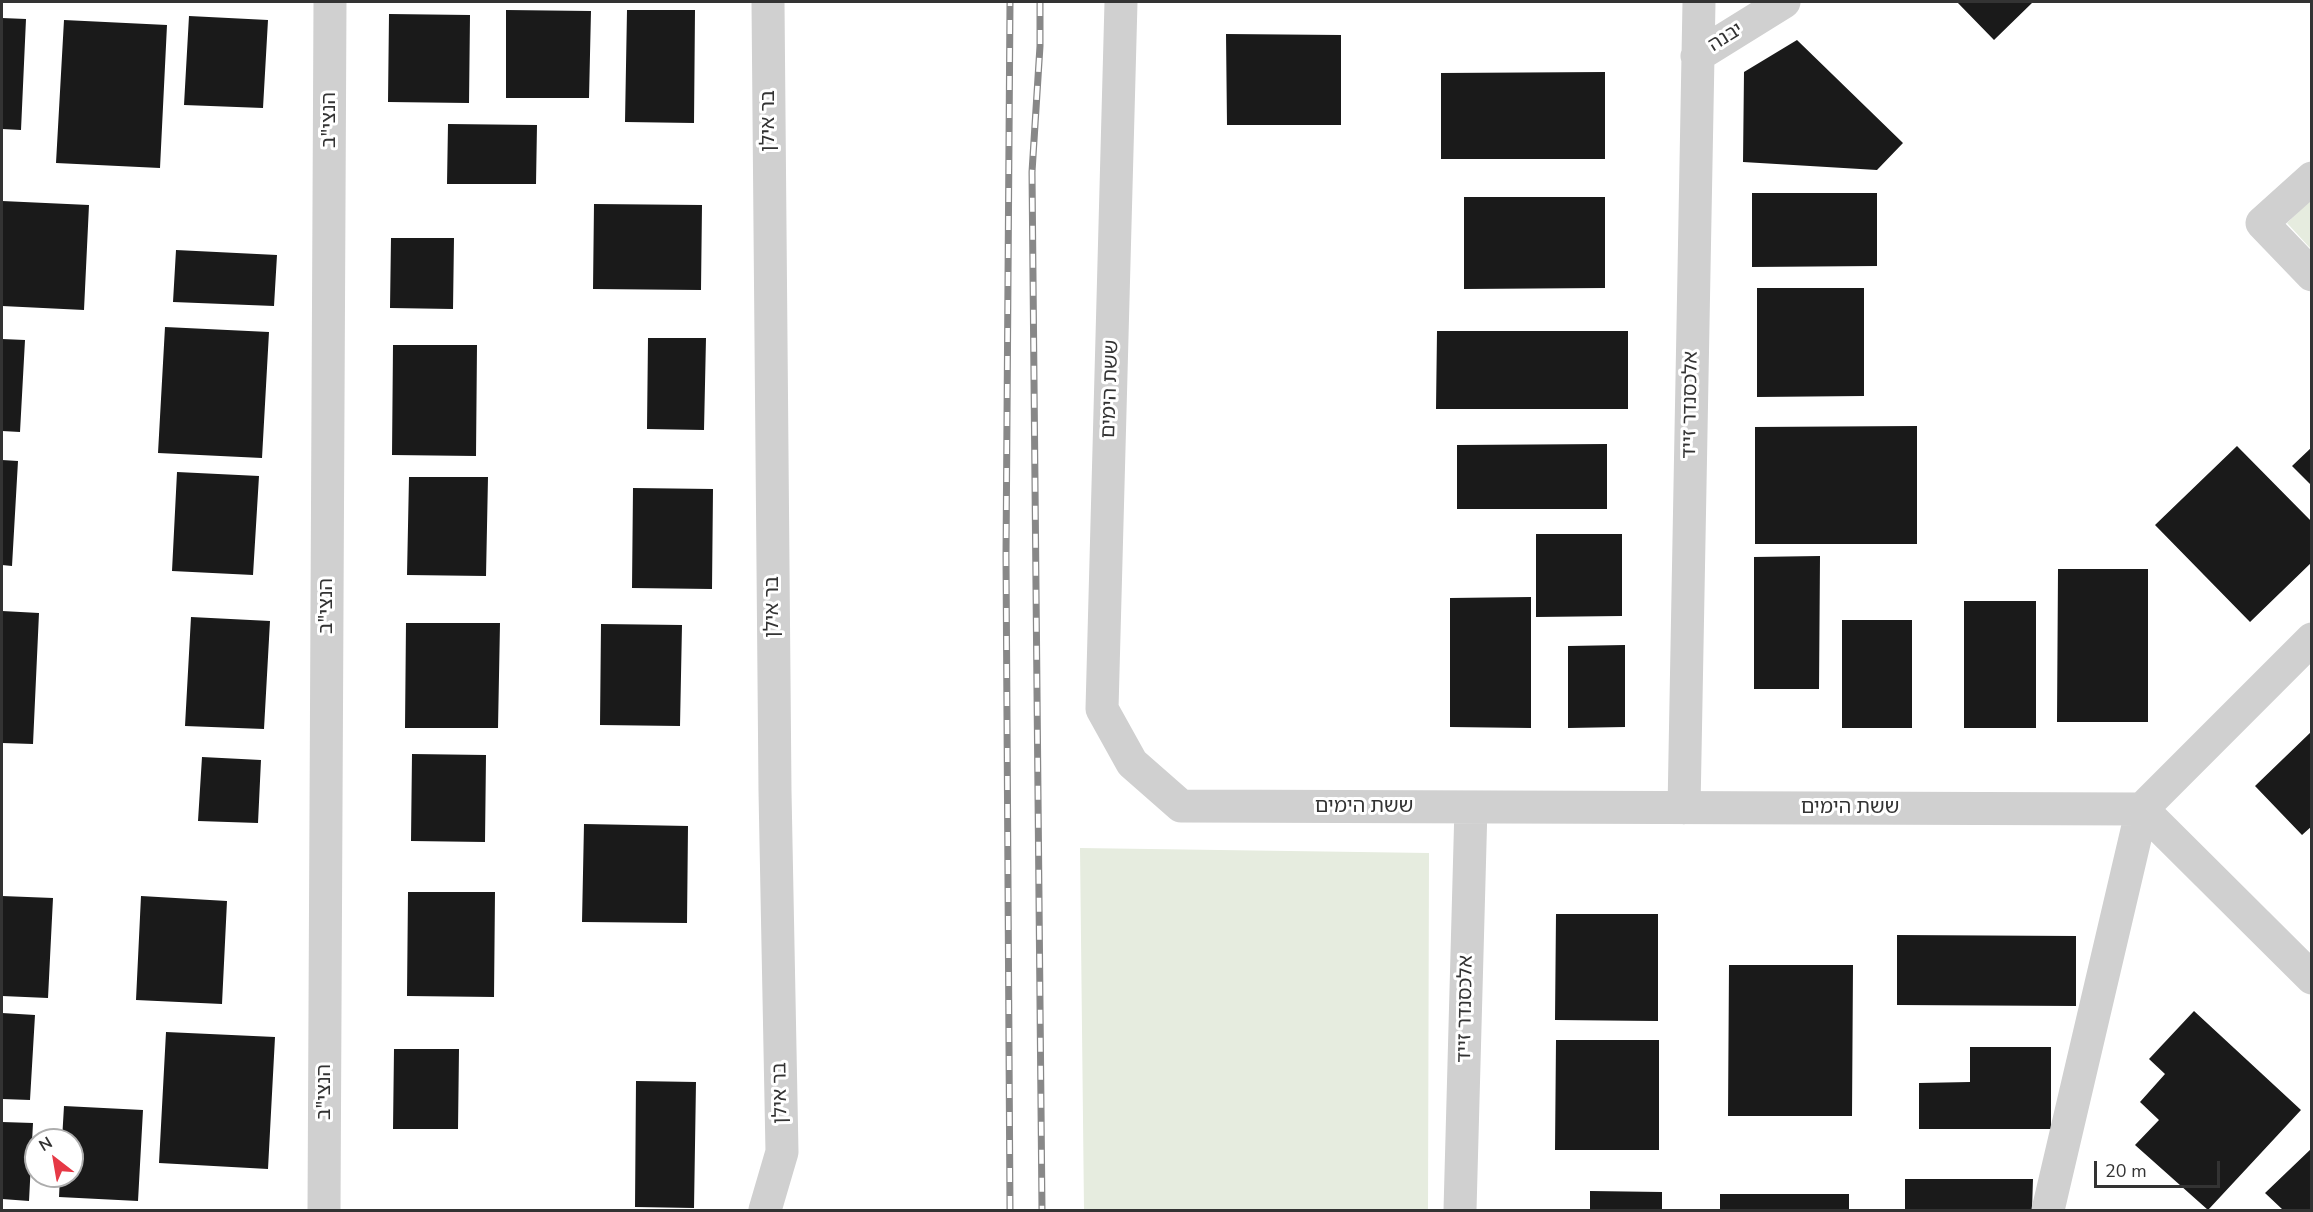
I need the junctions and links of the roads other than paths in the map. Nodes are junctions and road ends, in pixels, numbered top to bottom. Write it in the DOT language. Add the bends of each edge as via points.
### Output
graph roads {
  1 [pos="330,2"];
  2 [pos="768,2"];
  3 [pos="1121,2"];
  4 [pos="1699,2"];
  5 [pos="1784,2"];
  6 [pos="1697,56"];
  7 [pos="2312,178"];
  8 [pos="2312,275"];
  9 [pos="2312,639"];
  10 [pos="1471,807"];
  11 [pos="1684,808"];
  12 [pos="2142,809"];
  13 [pos="2312,978"];
  14 [pos="324,1210"];
  15 [pos="765,1210"];
  16 [pos="1460,1210"];
  17 [pos="2048,1210"];
  1 -- 14 [label="street, הנצי\"ב"];
  2 -- 15 [label="street, בר אילן" via="782,1152"];
  3 -- 10 [label="street, ששת הימים" via="1102,709 1132,763 1181,806"];
  4 -- 6 [label="street, אלכסנדר זייד"];
  5 -- 6 [label="street, יבנה"];
  6 -- 11 [label="street, אלכסנדר זייד"];
  7 -- 8 [label="street" via="2262,223"];
  9 -- 12 [label="street"];
  10 -- 11 [label="street, ששת הימים"];
  10 -- 16 [label="street, אלכסנדר זייד"];
  11 -- 12 [label="street, ששת הימים"];
  12 -- 13 [label="street"];
  12 -- 17 [label="street"];
}
